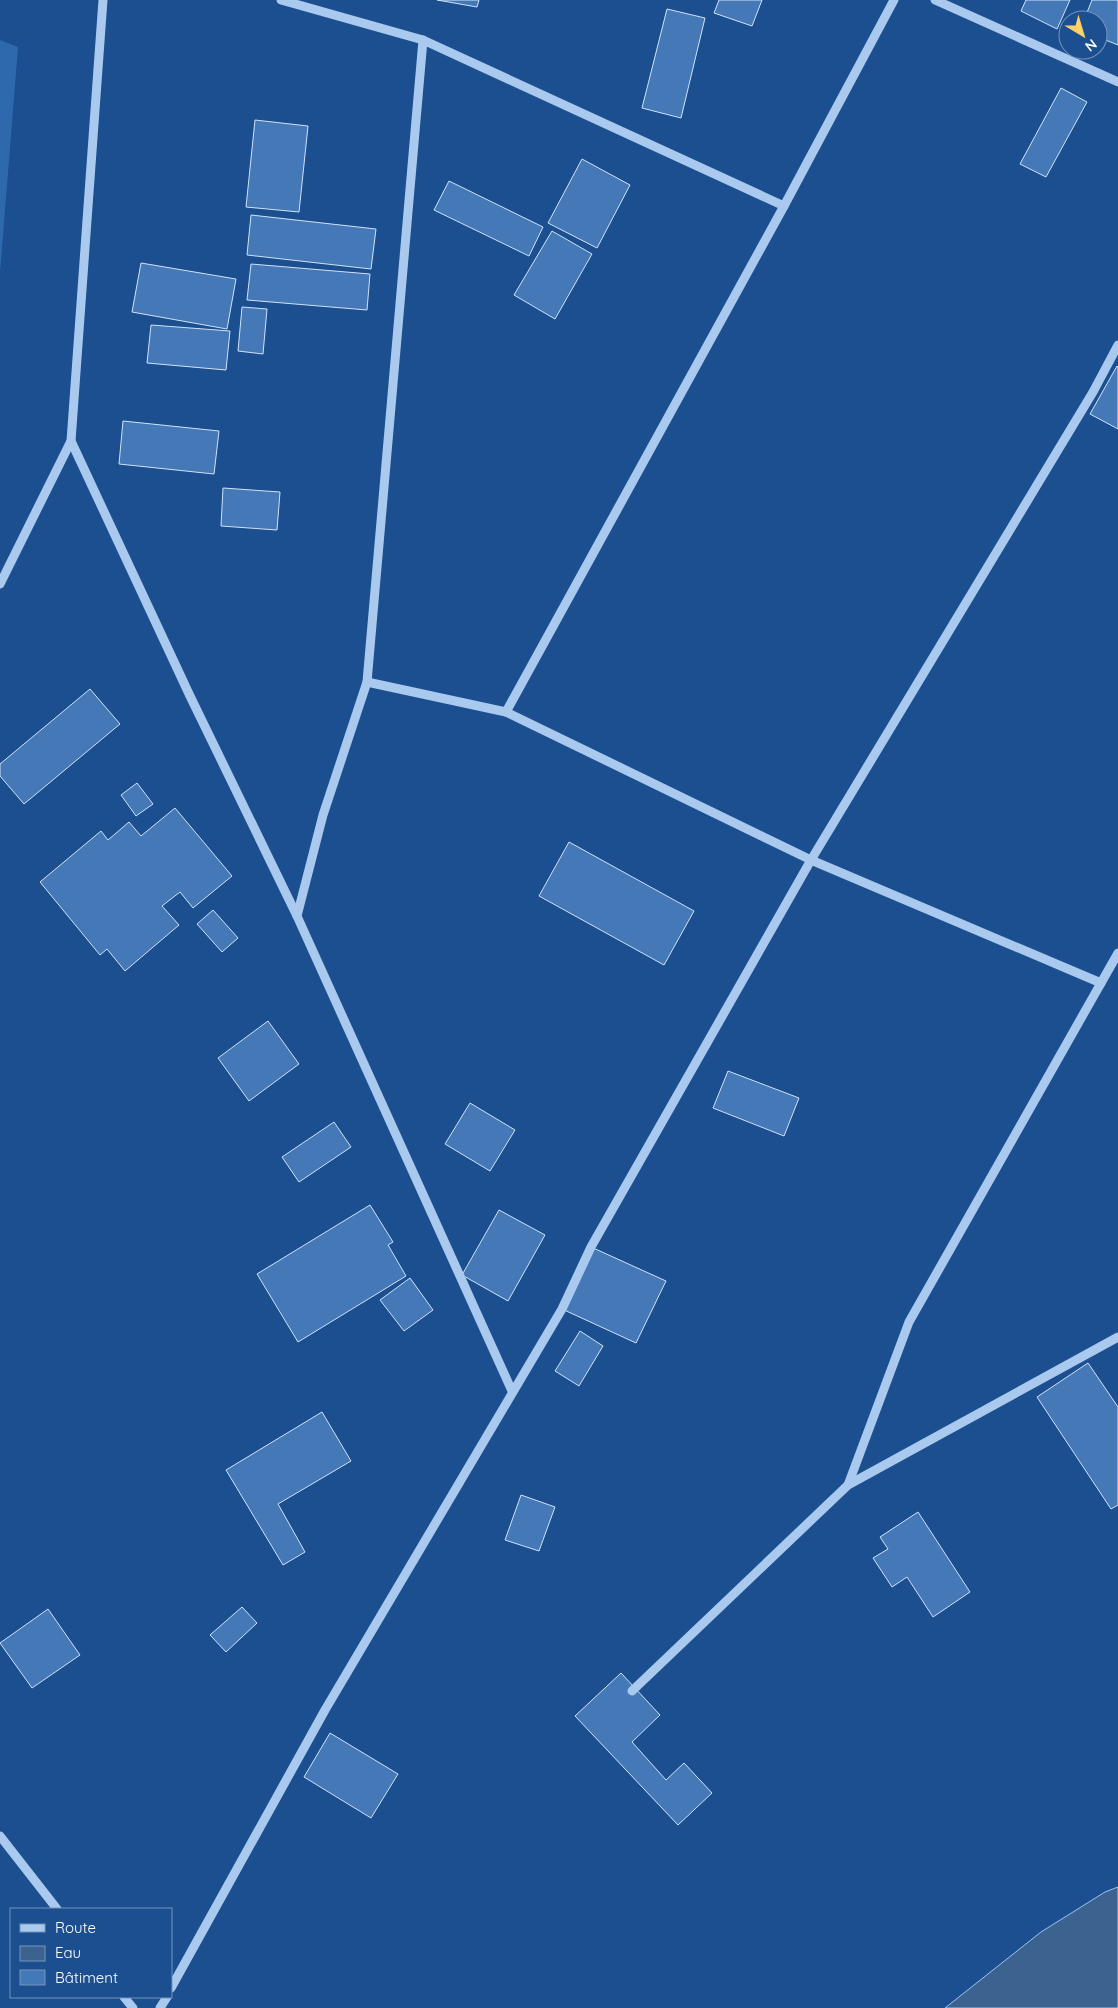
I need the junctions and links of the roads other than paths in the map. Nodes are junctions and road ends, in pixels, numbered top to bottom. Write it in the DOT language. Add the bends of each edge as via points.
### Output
graph roads {
  1 [pos="103,0"];
  2 [pos="281,0"];
  3 [pos="894,0"];
  4 [pos="935,0"];
  5 [pos="423,40"];
  6 [pos="1118,82"];
  7 [pos="784,206"];
  8 [pos="1118,345"];
  9 [pos="71,441"];
  10 [pos="0,584"];
  11 [pos="368,682"];
  12 [pos="506,712"];
  13 [pos="811,860"];
  14 [pos="298,916"];
  15 [pos="1118,953"];
  16 [pos="1101,983"];
  17 [pos="1118,1337"];
  18 [pos="512,1391"];
  19 [pos="848,1485"];
  20 [pos="632,1691"];
  21 [pos="0,1836"];
  22 [pos="55,1908"];
  23 [pos="172,1986"];
  24 [pos="125,1998"];
  25 [pos="133,2008"];
  1 -- 9 [label="street"];
  2 -- 5 [label="street"];
  3 -- 7 [label="street"];
  4 -- 6 [label="street"];
  5 -- 7 [label="street"];
  5 -- 11 [label="street"];
  7 -- 12 [label="street"];
  8 -- 13 [label="street"];
  9 -- 10 [label="street"];
  9 -- 14 [label="street" via="190,696"];
  11 -- 12 [label="street"];
  11 -- 14 [label="street" via="323,815"];
  12 -- 13 [label="street"];
  13 -- 16 [label="street"];
  13 -- 18 [label="street" via="591,1246 562,1309"];
  14 -- 18 [label="street"];
  15 -- 16 [label="street"];
  16 -- 19 [label="street" via="909,1322"];
  17 -- 19 [label="street"];
  18 -- 23 [label="street" via="325,1710"];
  19 -- 20 [label="street"];
  21 -- 22 [label="street"];
  24 -- 25 [label="street"];
}
